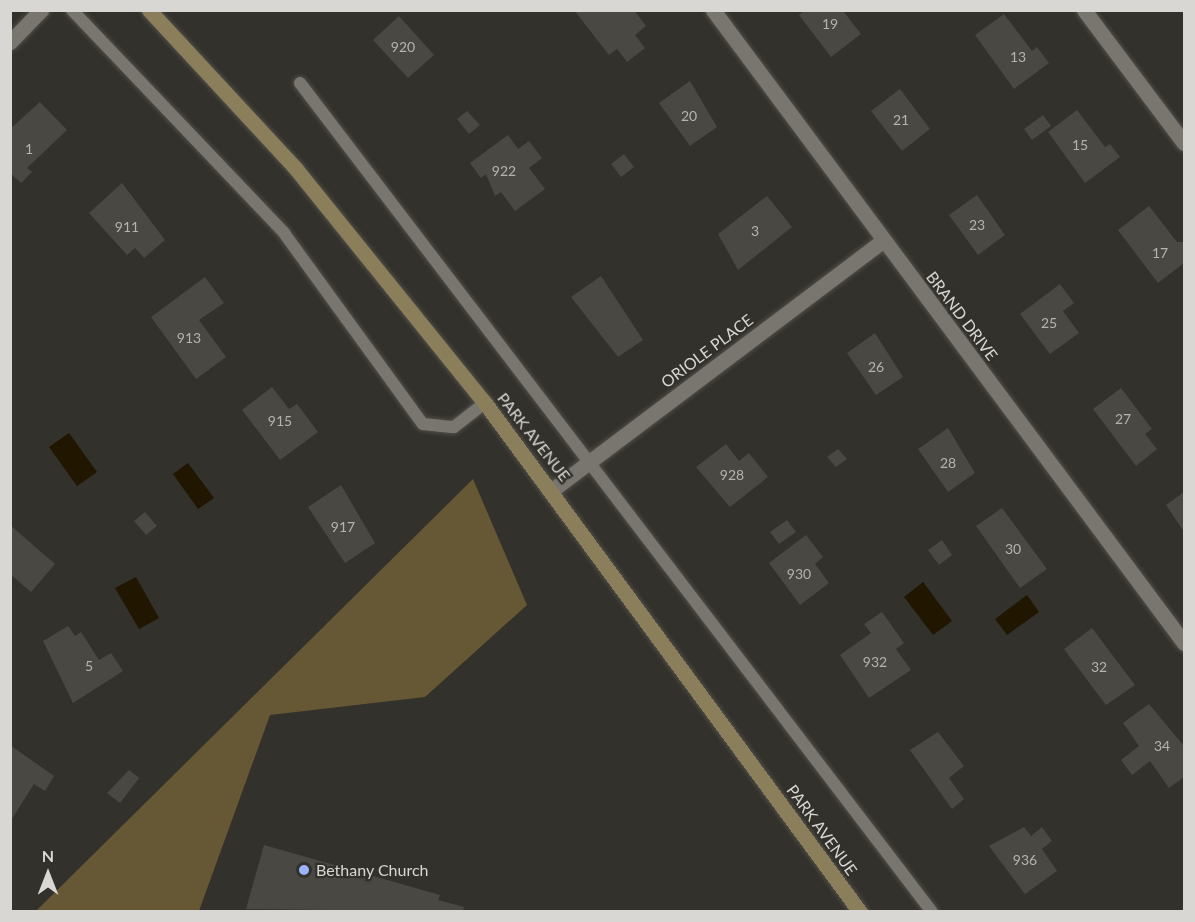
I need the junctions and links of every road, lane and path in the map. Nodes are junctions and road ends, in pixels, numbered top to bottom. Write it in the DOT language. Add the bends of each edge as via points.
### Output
graph roads {
  1 [pos="41,10"];
  2 [pos="72,10"];
  3 [pos="149,10"];
  4 [pos="713,10"];
  5 [pos="1084,10"];
  6 [pos="10,42"];
  7 [pos="300,83"];
  8 [pos="1185,143"];
  9 [pos="883,241"];
  10 [pos="485,403"];
  11 [pos="589,462"];
  12 [pos="552,490"];
  13 [pos="1185,643"];
  14 [pos="860,912"];
  15 [pos="932,912"];
  1 -- 6 [label="street"];
  2 -- 10 [label="lane" via="269,216 423,424 454,427"];
  3 -- 10 [label="main road, PARK AVENUE" via="296,169"];
  4 -- 9 [label="street, BRAND DRIVE"];
  5 -- 8 [label="street"];
  7 -- 11 [label="lane"];
  9 -- 11 [label="street, ORIOLE PLACE"];
  9 -- 13 [label="street, BRAND DRIVE"];
  10 -- 12 [label="main road, PARK AVENUE"];
  11 -- 12 [label="street, ORIOLE PLACE"];
  11 -- 15 [label="lane"];
  12 -- 14 [label="main road, PARK AVENUE"];
}
